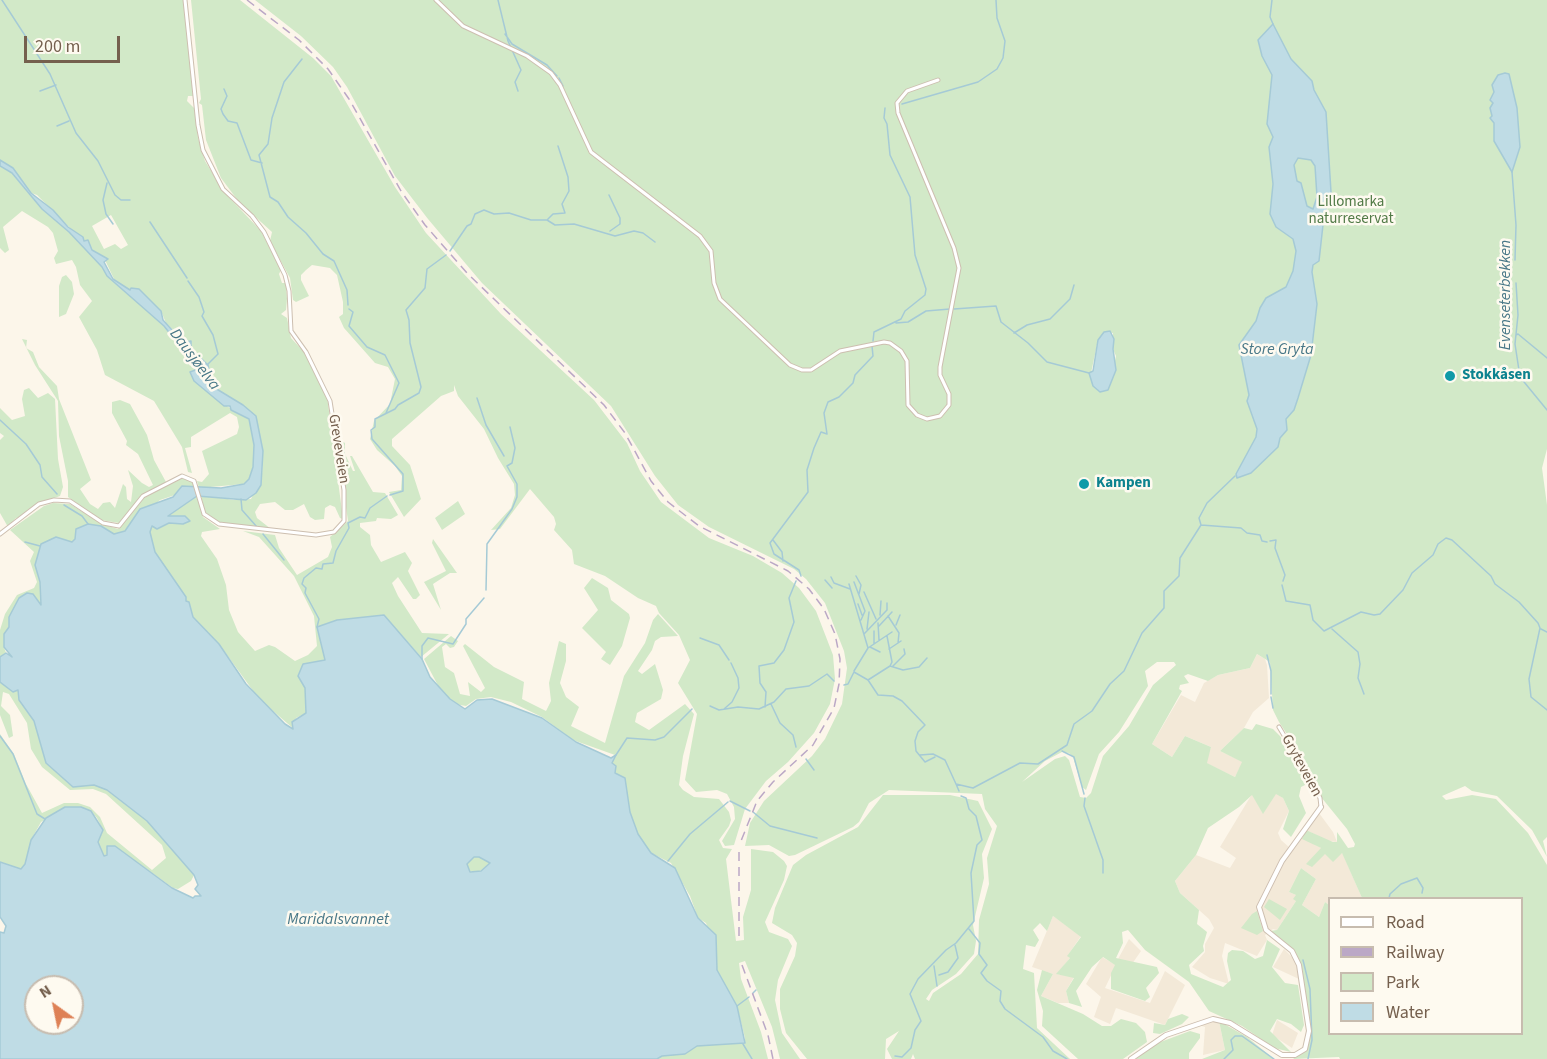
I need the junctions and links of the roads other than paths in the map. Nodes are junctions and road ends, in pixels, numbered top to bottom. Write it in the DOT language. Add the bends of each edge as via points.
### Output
graph roads {
  1 [pos="186,0"];
  2 [pos="436,0"];
  3 [pos="938,80"];
  4 [pos="0,534"];
  5 [pos="1279,727"];
  6 [pos="1321,807"];
  7 [pos="1280,1056"];
  8 [pos="1131,1059"];
  1 -- 4 [label="street, Greveveien" via="203,150 223,189 264,232 285,275 291,331 330,401 346,515 337,530 322,534 232,527 208,519 197,488 185,476 143,496 125,521 116,526 103,523 70,501 46,502"];
  2 -- 3 [label="street" via="463,26 527,56 551,73 591,152 700,236 711,250 714,283 720,299 790,365 811,370 840,351 890,343 907,361 908,405 927,419 940,416 949,405 950,394 939,373 958,286 958,263 897,103 907,92"];
  5 -- 6 [label="street, Gryteveien" via="1320,798"];
  6 -- 7 [label="street" via="1282,861 1259,904 1266,930 1292,951 1298,962 1309,1029 1308,1042 1301,1052"];
  7 -- 8 [label="street" via="1233,1025 1213,1019 1166,1035"];
}
